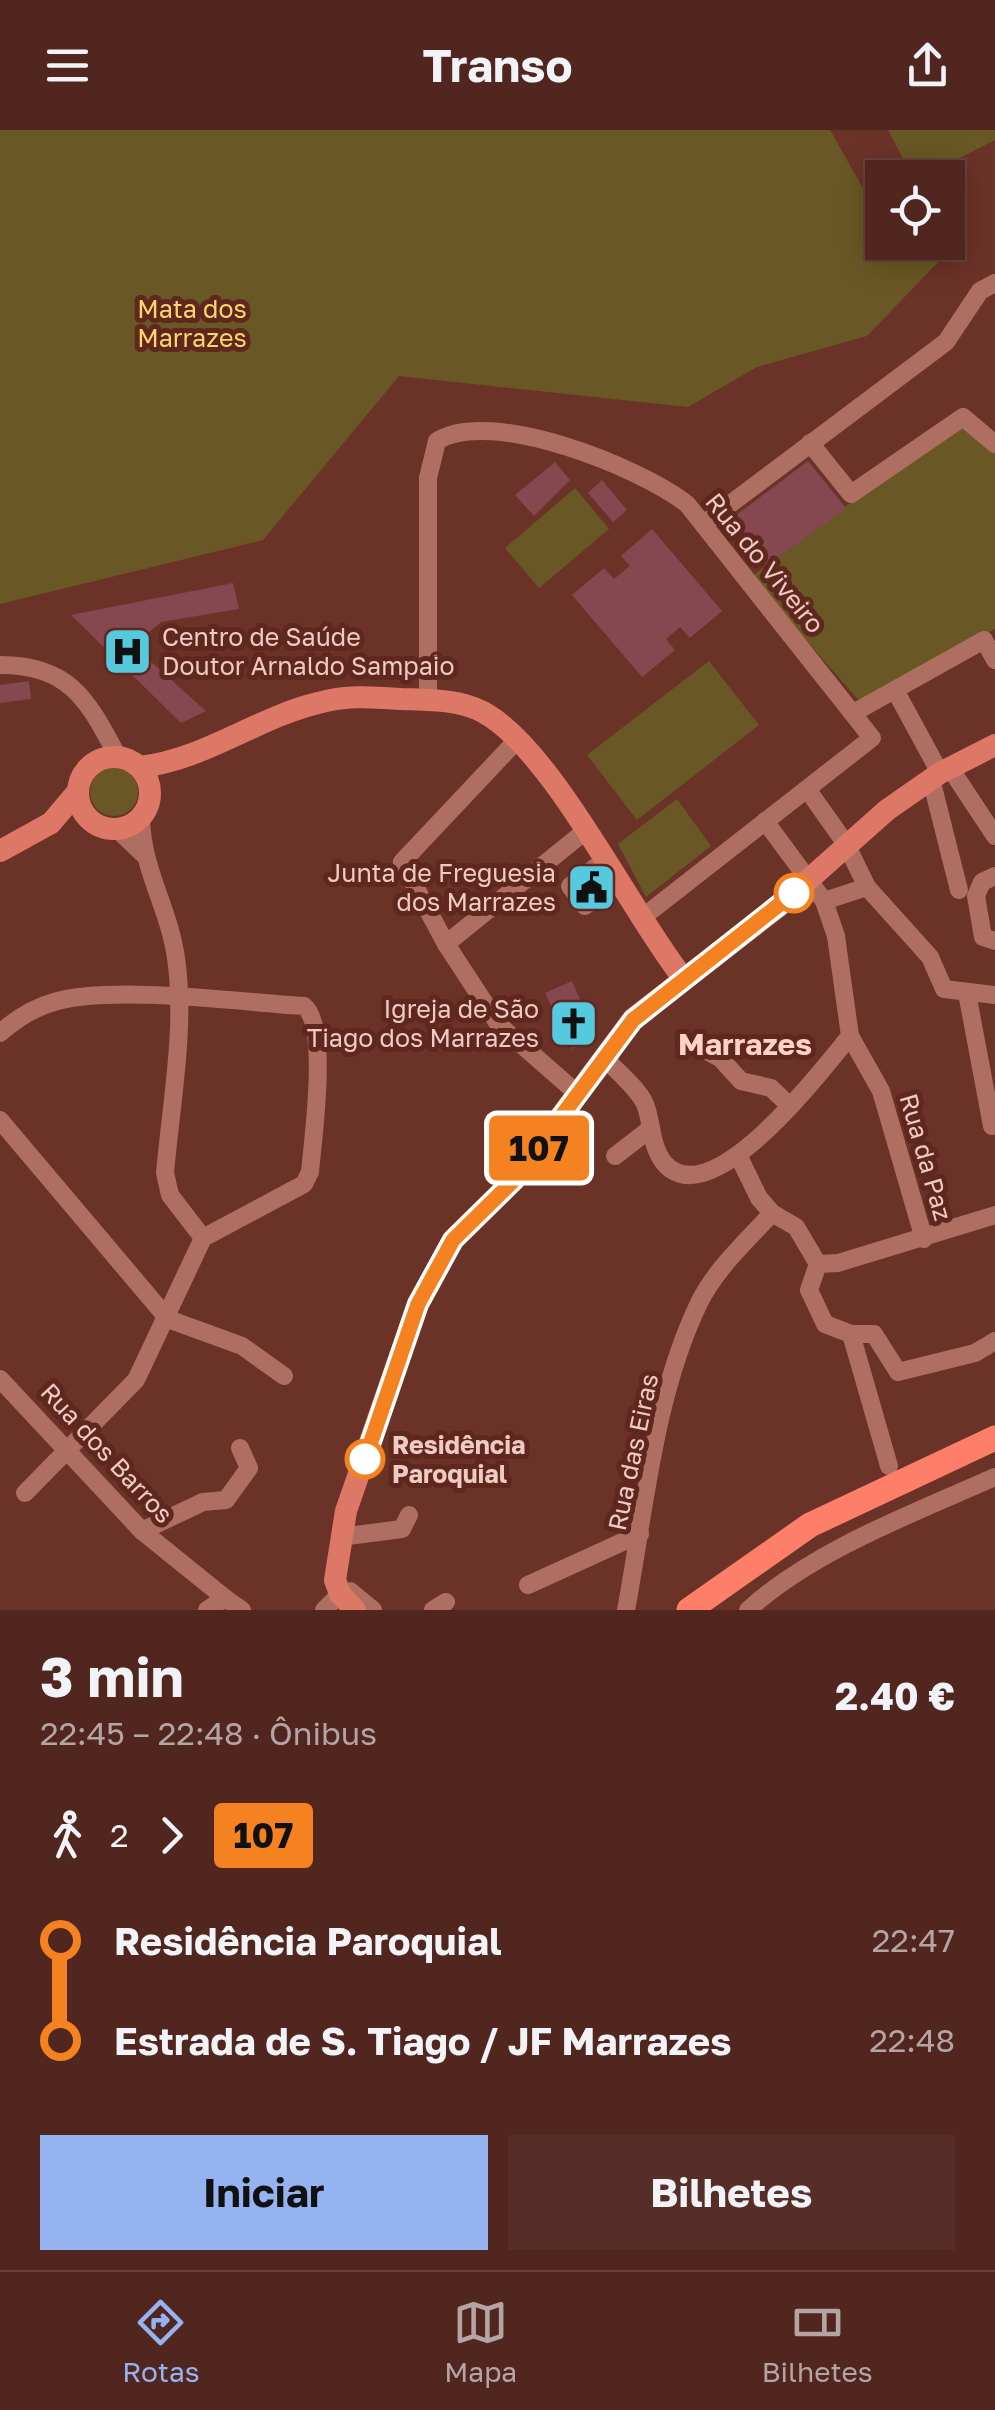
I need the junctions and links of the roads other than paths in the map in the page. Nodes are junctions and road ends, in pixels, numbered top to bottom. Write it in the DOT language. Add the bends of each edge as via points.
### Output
graph roads {
  1 [pos="995,283"];
  2 [pos="810,442"];
  3 [pos="995,444"];
  4 [pos="704,524"];
  5 [pos="995,660"];
  6 [pos="0,665"];
  7 [pos="895,690"];
  8 [pos="428,700"];
  9 [pos="855,712"];
  10 [pos="522,745"];
  11 [pos="995,745"];
  12 [pos="109,751"];
  13 [pos="176,764"];
  14 [pos="140,768"];
  15 [pos="940,773"];
  16 [pos="807,789"];
  17 [pos="78,791"];
  18 [pos="146,808"];
  19 [pos="766,821"];
  20 [pos="50,823"];
  21 [pos="106,826"];
  22 [pos="584,832"];
  23 [pos="995,836"];
  24 [pos="846,844"];
  25 [pos="0,851"];
  26 [pos="142,854"];
  27 [pos="604,862"];
  28 [pos="995,876"];
  29 [pos="810,877"];
  30 [pos="619,882"];
  31 [pos="867,887"];
  32 [pos="959,890"];
  33 [pos="824,900"];
  34 [pos="643,917"];
  35 [pos="995,941"];
  36 [pos="446,944"];
  37 [pos="683,978"];
  38 [pos="967,993"];
  39 [pos="995,995"];
  40 [pos="178,999"];
  41 [pos="0,1033"];
  42 [pos="850,1036"];
  43 [pos="696,1044"];
  44 [pos="604,1057"];
  45 [pos="579,1096"];
  46 [pos="789,1105"];
  47 [pos="0,1120"];
  48 [pos="992,1126"];
  49 [pos="650,1129"];
  50 [pos="615,1156"];
  51 [pos="738,1156"];
  52 [pos="772,1213"];
  53 [pos="995,1215"];
  54 [pos="203,1238"];
  55 [pos="924,1240"];
  56 [pos="818,1264"];
  57 [pos="168,1319"];
  58 [pos="851,1334"];
  59 [pos="995,1341"];
  60 [pos="284,1376"];
  61 [pos="0,1379"];
  62 [pos="995,1438"];
  63 [pos="240,1448"];
  64 [pos="70,1452"];
  65 [pos="995,1452"];
  66 [pos="889,1466"];
  67 [pos="995,1477"];
  68 [pos="25,1493"];
  69 [pos="409,1516"];
  70 [pos="142,1531"];
  71 [pos="640,1534"];
  72 [pos="340,1537"];
  73 [pos="528,1585"];
  74 [pos="225,1598"];
  75 [pos="339,1605"];
  76 [pos="207,1610"];
  77 [pos="242,1610"];
  78 [pos="372,1610"];
  79 [pos="626,1610"];
  80 [pos="689,1610"];
  81 [pos="713,1610"];
  82 [pos="748,1610"];
  1 -- 2 [label="street" via="980,291 946,342"];
  2 -- 3 [label="street" via="851,494 963,417"];
  2 -- 4 [label="street"];
  4 -- 8 [label="street, Rua do Viveiro" via="654,483 563,447 468,429 436,441 428,478"];
  4 -- 9 [label="street, Rua do Viveiro"];
  5 -- 7 [label="street" via="984,640"];
  6 -- 12 [label="street" via="37,666 62,678 95,713"];
  7 -- 9 [label="street"];
  7 -- 15 [label="street"];
  8 -- 10 [label="main road" via="481,711"];
  8 -- 13 [label="main road" via="354,696 294,710"];
  9 -- 16 [label="street, Rua do Viveiro" via="872,738"];
  10 -- 22 [label="main road"];
  10 -- 36 [label="street" via="402,862"];
  11 -- 15 [label="main road"];
  12 -- 14 [label="main road"];
  12 -- 17 [label="main road" via="85,772"];
  13 -- 14 [label="main road"];
  13 -- 18 [label="main road"];
  14 -- 18 [label="main road" via="148,779"];
  15 -- 23 [label="street"];
  15 -- 24 [label="main road"];
  15 -- 32 [label="street"];
  16 -- 19 [label="street"];
  16 -- 24 [label="street"];
  17 -- 20 [label="main road"];
  17 -- 21 [label="main road" via="82,810"];
  18 -- 21 [label="main road"];
  18 -- 26 [label="street"];
  19 -- 29 [label="street"];
  19 -- 34 [label="street"];
  20 -- 21 [label="main road"];
  20 -- 25 [label="main road"];
  21 -- 26 [label="street"];
  22 -- 27 [label="main road"];
  22 -- 36 [label="street"];
  24 -- 29 [label="main road"];
  24 -- 31 [label="street"];
  26 -- 40 [label="street" via="176,954"];
  27 -- 30 [label="main road"];
  27 -- 30 [label="street" via="570,886 585,906"];
  28 -- 35 [label="street" via="982,882 976,896 983,938"];
  29 -- 33 [label="street"];
  29 -- 37 [label="main road"];
  30 -- 34 [label="main road"];
  31 -- 33 [label="street"];
  31 -- 38 [label="street" via="930,956 944,989"];
  33 -- 42 [label="street" via="836,936"];
  34 -- 37 [label="main road"];
  36 -- 45 [label="street" via="500,1025"];
  37 -- 44 [label="main road" via="633,1020"];
  38 -- 39 [label="street"];
  38 -- 48 [label="street"];
  40 -- 41 [label="street" via="72,998 35,1010"];
  40 -- 54 [label="street" via="166,1173 170,1195"];
  40 -- 54 [label="street" via="304,1006 316,1024 310,1172 291,1194"];
  42 -- 46 [label="street"];
  42 -- 55 [label="street, Rua da Paz" via="881,1090"];
  43 -- 46 [label="street" via="741,1080 771,1088"];
  44 -- 45 [label="main road"];
  44 -- 49 [label="street" via="644,1102"];
  45 -- 72 [label="main road" via="514,1180 453,1240 432,1274"];
  46 -- 51 [label="street"];
  47 -- 57 [label="street"];
  49 -- 50 [label="street"];
  49 -- 51 [label="street" via="671,1181 704,1176"];
  51 -- 52 [label="street"];
  52 -- 56 [label="street" via="796,1227"];
  52 -- 71 [label="street, Rua das Eiras" via="700,1302 668,1392"];
  53 -- 55 [label="street"];
  54 -- 57 [label="street"];
  55 -- 56 [label="street"];
  56 -- 58 [label="street" via="809,1290 820,1319"];
  57 -- 60 [label="street" via="242,1346"];
  57 -- 64 [label="street" via="136,1380"];
  58 -- 59 [label="street" via="874,1334 898,1372 975,1353"];
  58 -- 66 [label="street"];
  61 -- 64 [label="street, Rua dos Barros"];
  62 -- 80 [label="highway" via="810,1525"];
  63 -- 70 [label="street" via="248,1468 226,1500 203,1502"];
  64 -- 68 [label="street"];
  64 -- 70 [label="street, Rua dos Barros"];
  65 -- 81 [label="highway" via="825,1532"];
  67 -- 82 [label="street" via="812,1566"];
  69 -- 72 [label="street" via="402,1529"];
  70 -- 74 [label="street, Rua dos Barros"];
  71 -- 73 [label="street"];
  71 -- 79 [label="street, Rua das Eiras"];
  72 -- 75 [label="main road"];
  74 -- 76 [label="street"];
  74 -- 77 [label="street, Rua dos Barros"];
  75 -- 78 [label="street" via="350,1591"];
}
